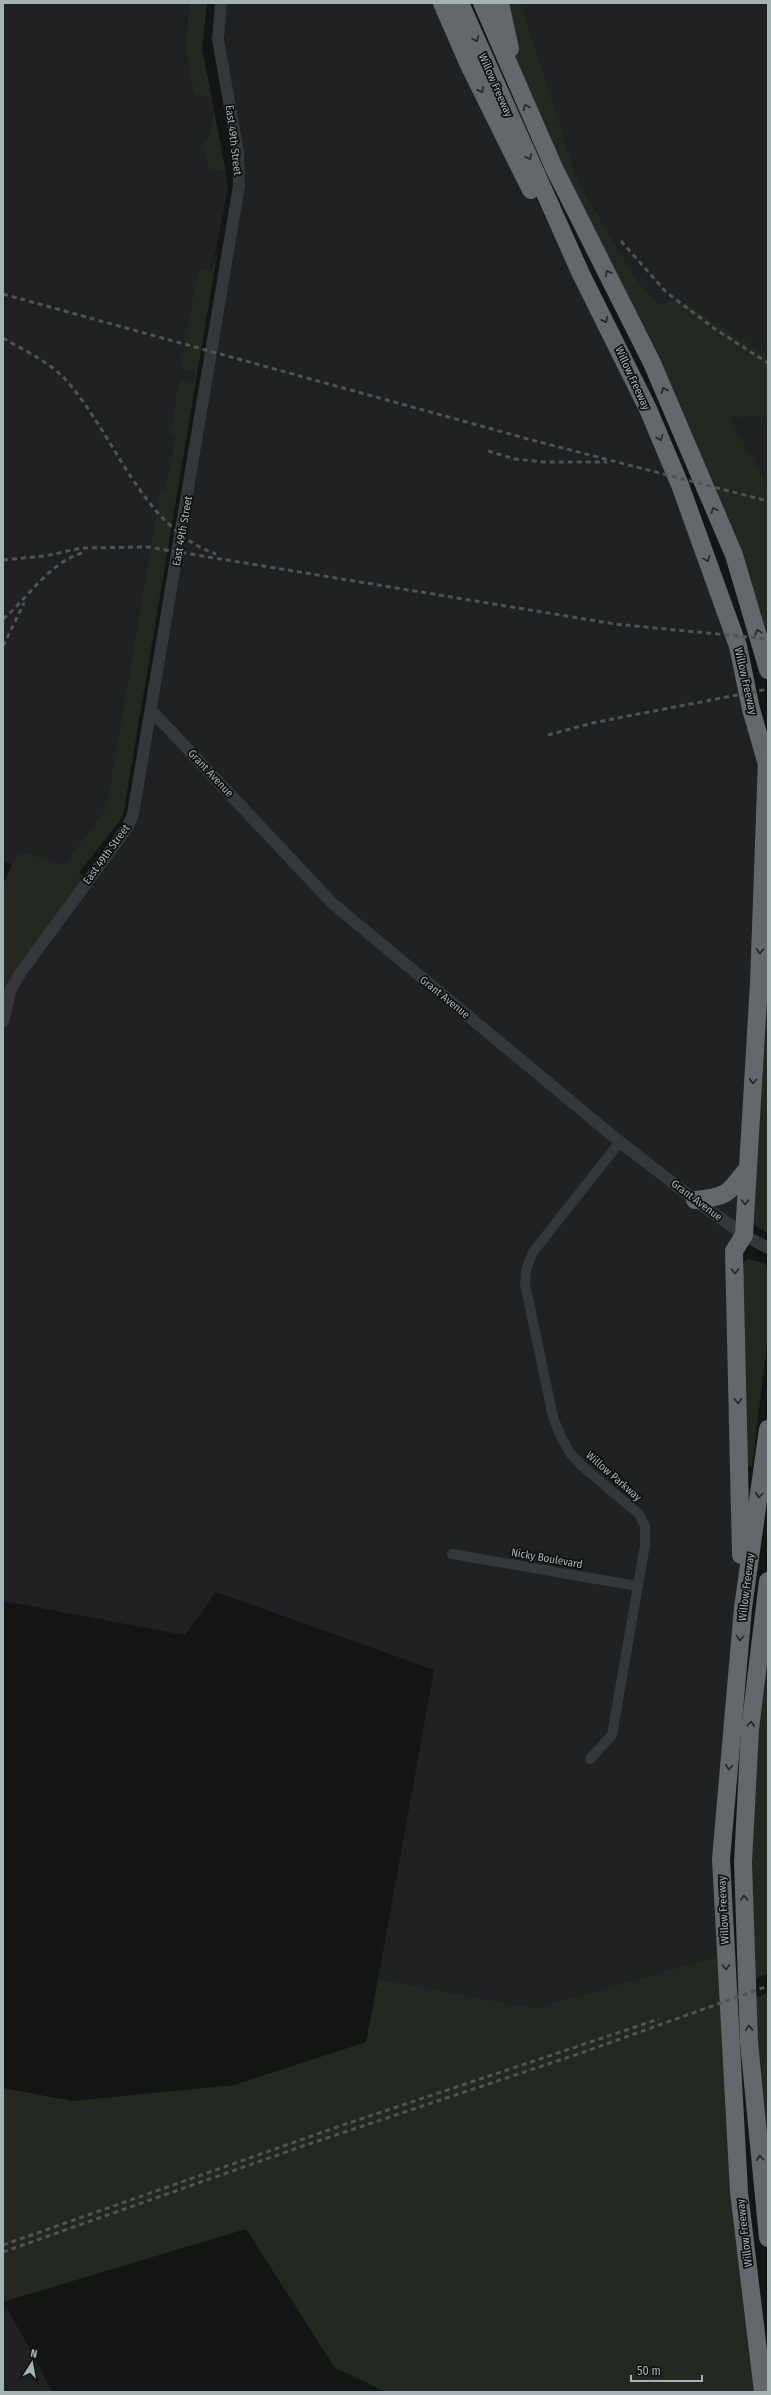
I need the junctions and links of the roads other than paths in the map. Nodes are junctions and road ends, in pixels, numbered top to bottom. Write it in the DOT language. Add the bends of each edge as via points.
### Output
graph roads {
  1 [pos="221,3"];
  2 [pos="442,3"];
  3 [pos="460,3"];
  4 [pos="482,3"];
  5 [pos="500,3"];
  6 [pos="518,89"];
  7 [pos="581,274"];
  8 [pos="768,670"];
  9 [pos="152,711"];
  10 [pos="767,763"];
  11 [pos="3,1021"];
  12 [pos="620,1142"];
  13 [pos="747,1170"];
  14 [pos="695,1200"];
  15 [pos="750,1238"];
  16 [pos="768,1248"];
  17 [pos="768,1428"];
  18 [pos="452,1554"];
  19 [pos="768,1581"];
  20 [pos="637,1586"];
  21 [pos="768,1606"];
  22 [pos="742,1608"];
  23 [pos="762,1626"];
  24 [pos="590,1759"];
  25 [pos="768,2238"];
  26 [pos="763,2392"];
  1 -- 9 [label="street, East 49th Street" via="218,39 238,153 239,186"];
  2 -- 7 [label="highway, one-way" via="510,150 553,232"];
  3 -- 7 [label="highway, Willow Freeway, one-way"];
  4 -- 6 [label="highway, Willow Freeway"];
  5 -- 6 [label="highway"];
  8 -- 6 [label="highway, Willow Freeway, one-way" via="734,555 652,363 554,168"];
  7 -- 10 [label="highway, Willow Freeway, one-way" via="641,395 680,485 738,646 751,709"];
  9 -- 11 [label="street, East 49th Street" via="133,814 127,828 21,972 11,989"];
  9 -- 12 [label="street, Grant Avenue" via="332,903"];
  10 -- 13 [label="highway, one-way" via="759,983"];
  12 -- 14 [label="street, Grant Avenue"];
  12 -- 20 [label="street, Willow Parkway" via="533,1252 526,1270 525,1284 553,1417 561,1437 583,1468 643,1520 646,1535"];
  13 -- 14 [label="highway" via="729,1192 716,1198"];
  13 -- 15 [label="highway, one-way"];
  14 -- 15 [label="street, Grant Avenue"];
  15 -- 16 [label="street, Grant Avenue"];
  15 -- 22 [label="highway, one-way" via="734,1251"];
  17 -- 22 [label="highway, Willow Freeway, one-way"];
  18 -- 20 [label="street, Nicky Boulevard"];
  19 -- 23 [label="highway, Willow Freeway"];
  20 -- 24 [label="street, Willow Parkway" via="612,1735"];
  21 -- 23 [label="highway"];
  22 -- 26 [label="highway, Willow Freeway, one-way" via="721,1859 739,2192"];
  25 -- 23 [label="highway, Willow Freeway, one-way" via="749,2042 743,1862 750,1729"];
}
